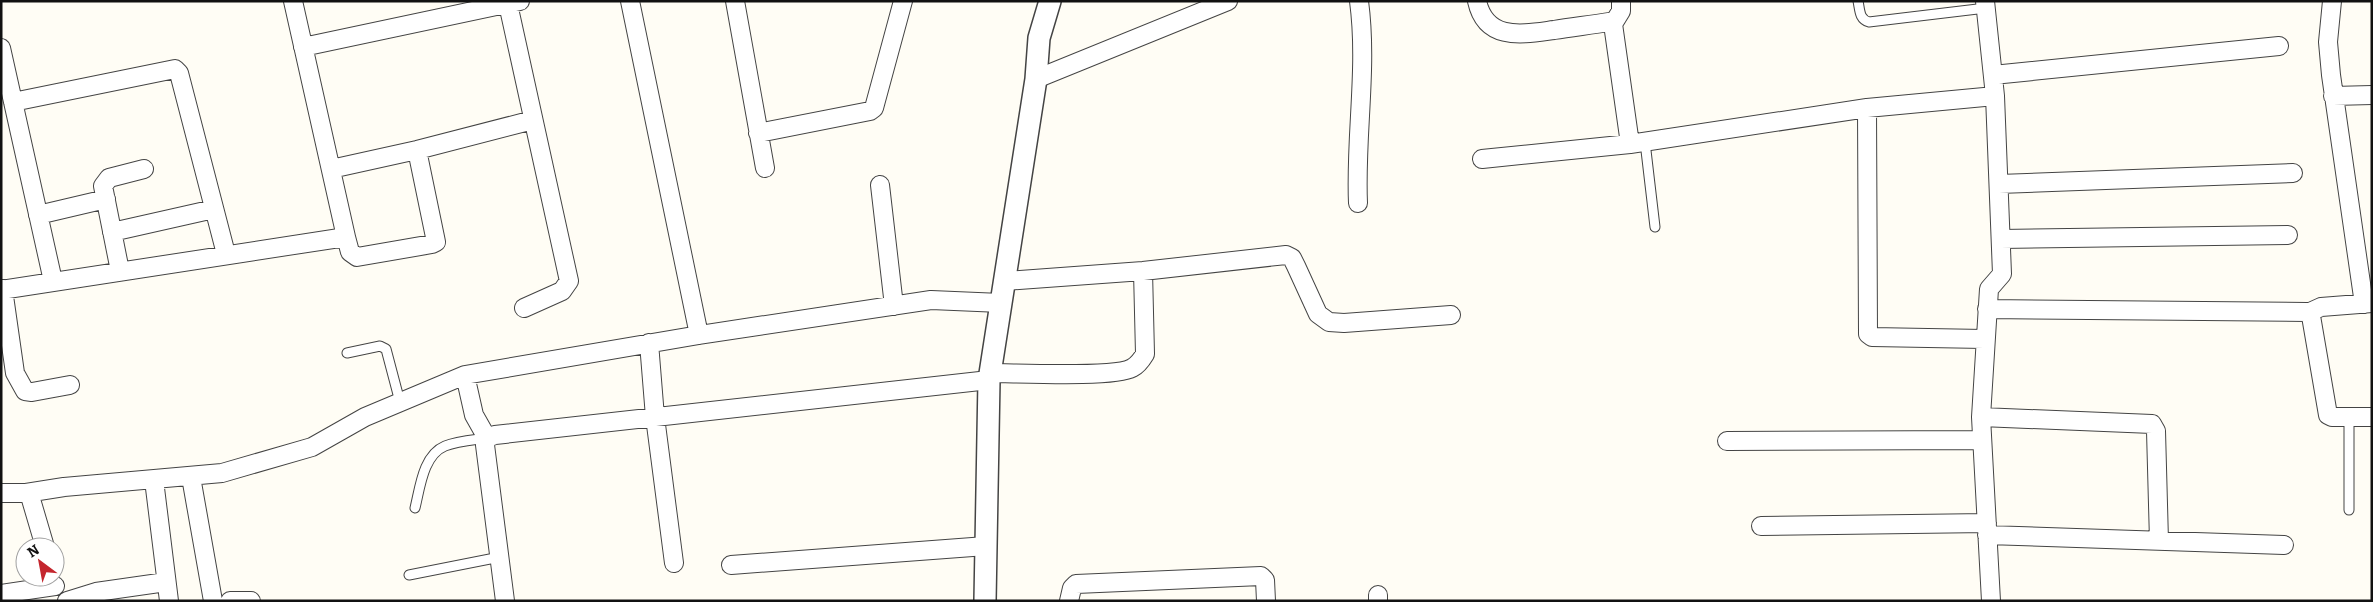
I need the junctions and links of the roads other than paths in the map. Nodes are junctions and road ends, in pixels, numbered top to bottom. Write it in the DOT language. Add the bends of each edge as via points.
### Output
graph roads {
  1 [pos="293,1"];
  2 [pos="630,1"];
  3 [pos="735,1"];
  4 [pos="903,1"];
  5 [pos="1050,1"];
  6 [pos="1228,1"];
  7 [pos="1359,1"];
  8 [pos="1476,1"];
  9 [pos="1621,1"];
  10 [pos="1858,1"];
  11 [pos="2332,1"];
  12 [pos="514,3"];
  13 [pos="1986,5"];
  14 [pos="1613,24"];
  15 [pos="2278,46"];
  16 [pos="303,47"];
  17 [pos="1,48"];
  18 [pos="1993,75"];
  19 [pos="1036,80"];
  20 [pos="2372,95"];
  21 [pos="1995,96"];
  22 [pos="2333,96"];
  23 [pos="13,102"];
  24 [pos="1867,108"];
  25 [pos="533,120"];
  26 [pos="758,133"];
  27 [pos="1638,143"];
  28 [pos="417,150"];
  29 [pos="1482,159"];
  30 [pos="765,168"];
  31 [pos="144,169"];
  32 [pos="331,169"];
  33 [pos="2293,173"];
  34 [pos="1999,184"];
  35 [pos="880,185"];
  36 [pos="106,199"];
  37 [pos="1358,203"];
  38 [pos="214,209"];
  39 [pos="38,215"];
  40 [pos="1655,226"];
  41 [pos="112,232"];
  42 [pos="2288,235"];
  43 [pos="346,237"];
  44 [pos="2001,239"];
  45 [pos="226,254"];
  46 [pos="120,271"];
  47 [pos="1143,271"];
  48 [pos="1005,281"];
  49 [pos="53,282"];
  50 [pos="2,290"];
  51 [pos="1001,303"];
  52 [pos="2368,303"];
  53 [pos="894,306"];
  54 [pos="524,308"];
  55 [pos="1987,309"];
  56 [pos="2310,312"];
  57 [pos="1451,315"];
  58 [pos="699,334"];
  59 [pos="1984,339"];
  60 [pos="649,343"];
  61 [pos="347,353"];
  62 [pos="466,374"];
  63 [pos="990,377"];
  64 [pos="70,385"];
  65 [pos="400,402"];
  66 [pos="655,417"];
  67 [pos="1980,417"];
  68 [pos="2349,417"];
  69 [pos="2372,417"];
  70 [pos="487,438"];
  71 [pos="1982,440"];
  72 [pos="1727,442"];
  73 [pos="191,477"];
  74 [pos="154,480"];
  75 [pos="1,492"];
  76 [pos="26,494"];
  77 [pos="415,508"];
  78 [pos="2350,510"];
  79 [pos="1761,526"];
  80 [pos="1987,529"];
  81 [pos="42,537"];
  82 [pos="2159,541"];
  83 [pos="2284,545"];
  84 [pos="986,546"];
  85 [pos="500,558"];
  86 [pos="674,563"];
  87 [pos="732,565"];
  88 [pos="409,576"];
  89 [pos="166,582"];
  90 [pos="56,588"];
  91 [pos="1,594"];
  92 [pos="66,601"];
  93 [pos="169,601"];
  94 [pos="213,601"];
  95 [pos="230,601"];
  96 [pos="250,601"];
  97 [pos="505,601"];
  98 [pos="985,601"];
  99 [pos="1069,601"];
  100 [pos="1266,601"];
  101 [pos="1992,601"];
  1 -- 16 [label="street"];
  2 -- 58 [label="street"];
  3 -- 26 [label="street"];
  4 -- 26 [label="street" via="874,108"];
  5 -- 19 [label="street" via="1039,38"];
  6 -- 19 [label="street"];
  7 -- 37 [label="street" via="1362,75 1356,169"];
  8 -- 14 [label="street" via="1484,19 1493,28 1504,32 1521,34"];
  9 -- 14 [label="street" via="1622,11"];
  10 -- 13 [label="lane" via="1860,16 1869,22"];
  11 -- 22 [label="street" via="2328,42"];
  12 -- 16 [label="street"];
  12 -- 25 [label="street"];
  13 -- 18 [label="street"];
  14 -- 27 [label="street"];
  15 -- 18 [label="street"];
  16 -- 32 [label="street"];
  17 -- 23 [label="street"];
  18 -- 21 [label="street"];
  19 -- 48 [label="street"];
  20 -- 22 [label="street"];
  21 -- 24 [label="street"];
  21 -- 34 [label="street"];
  22 -- 52 [label="street"];
  23 -- 38 [label="street" via="175,69 179,73"];
  23 -- 39 [label="street"];
  24 -- 27 [label="street"];
  24 -- 59 [label="street" via="1868,334 1872,337"];
  25 -- 28 [label="street"];
  25 -- 54 [label="street" via="568,282 562,291"];
  26 -- 30 [label="street"];
  27 -- 29 [label="street"];
  27 -- 40 [label="lane"];
  28 -- 32 [label="street"];
  28 -- 43 [label="street" via="436,242 357,258 350,252"];
  31 -- 36 [label="street" via="109,178 103,186"];
  32 -- 43 [label="street"];
  33 -- 34 [label="street"];
  34 -- 44 [label="street"];
  35 -- 53 [label="street"];
  36 -- 39 [label="street"];
  36 -- 41 [label="street"];
  38 -- 41 [label="street"];
  38 -- 45 [label="street"];
  39 -- 49 [label="street"];
  41 -- 46 [label="street"];
  42 -- 44 [label="street"];
  43 -- 45 [label="street"];
  44 -- 55 [label="street" via="2002,274 1988,289"];
  45 -- 46 [label="street"];
  46 -- 49 [label="street"];
  47 -- 48 [label="street"];
  47 -- 57 [label="street" via="1286,255 1292,258 1318,314 1329,322"];
  47 -- 63 [label="street" via="1145,354 1131,369 1106,373"];
  48 -- 51 [label="street"];
  49 -- 50 [label="street"];
  50 -- 64 [label="street" via="16,373 25,391"];
  51 -- 53 [label="street" via="931,300"];
  51 -- 63 [label="street"];
  52 -- 56 [label="street" via="2321,307"];
  53 -- 58 [label="street"];
  55 -- 56 [label="street"];
  55 -- 59 [label="street"];
  56 -- 68 [label="street" via="2326,410 2332,417"];
  58 -- 60 [label="street"];
  59 -- 67 [label="street"];
  60 -- 62 [label="street"];
  60 -- 66 [label="street"];
  61 -- 65 [label="lane" via="380,346 386,349"];
  62 -- 65 [label="street"];
  62 -- 70 [label="street" via="474,415"];
  63 -- 66 [label="street"];
  63 -- 84 [label="street"];
  65 -- 73 [label="street" via="305,449 222,473"];
  66 -- 70 [label="street"];
  66 -- 86 [label="street"];
  67 -- 71 [label="street"];
  67 -- 82 [label="street" via="2152,424 2156,431"];
  68 -- 69 [label="street"];
  68 -- 78 [label="lane"];
  70 -- 77 [label="lane" via="440,449 431,458 424,474"];
  70 -- 85 [label="street" via="485,445"];
  71 -- 72 [label="street"];
  71 -- 80 [label="street"];
  73 -- 74 [label="street"];
  73 -- 94 [label="street"];
  74 -- 76 [label="street" via="64,487"];
  74 -- 89 [label="street"];
  75 -- 76 [label="street"];
  76 -- 81 [label="street" via="32,500"];
  79 -- 80 [label="street"];
  80 -- 82 [label="street"];
  80 -- 101 [label="street"];
  82 -- 83 [label="street"];
  84 -- 87 [label="street"];
  84 -- 98 [label="street"];
  85 -- 88 [label="lane"];
  85 -- 97 [label="street"];
  89 -- 92 [label="street" via="96,592"];
  89 -- 93 [label="street"];
  90 -- 91 [label="street"];
  95 -- 96 [label="street"];
  99 -- 100 [label="street" via="1076,584 1261,576 1265,580"];
}
